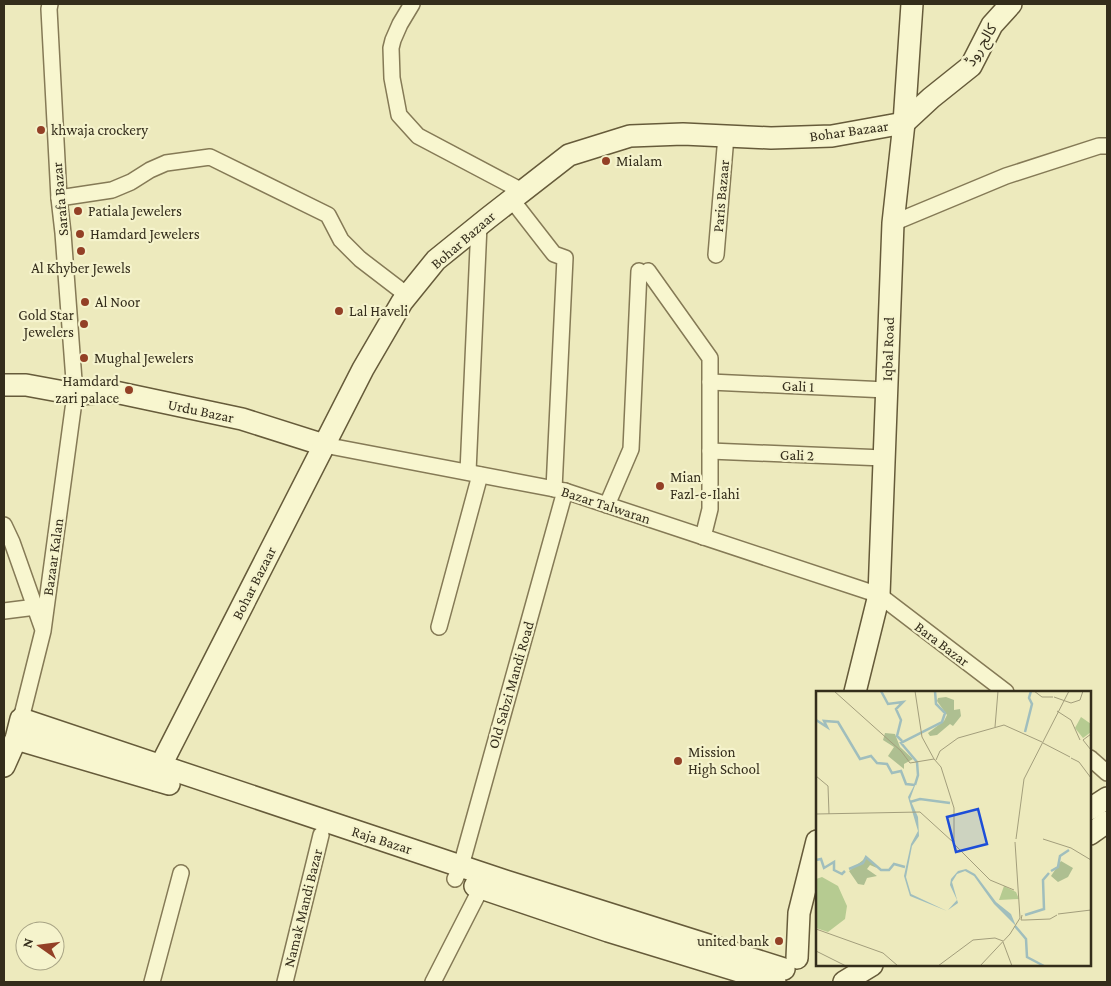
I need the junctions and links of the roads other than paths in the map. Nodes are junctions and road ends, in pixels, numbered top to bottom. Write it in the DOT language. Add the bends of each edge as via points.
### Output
graph roads {
  1 [pos="50,4"];
  2 [pos="412,4"];
  3 [pos="912,4"];
  4 [pos="1011,4"];
  5 [pos="904,123"];
  6 [pos="726,136"];
  7 [pos="1107,146"];
  8 [pos="517,195"];
  9 [pos="59,198"];
  10 [pos="893,223"];
  11 [pos="479,225"];
  12 [pos="716,255"];
  13 [pos="407,295"];
  14 [pos="710,382"];
  15 [pos="4,386"];
  16 [pos="887,390"];
  17 [pos="75,394"];
  18 [pos="324,445"];
  19 [pos="710,451"];
  20 [pos="884,458"];
  21 [pos="474,474"];
  22 [pos="560,490"];
  23 [pos="607,505"];
  24 [pos="4,525"];
  25 [pos="703,537"];
  26 [pos="879,595"];
  27 [pos="36,607"];
  28 [pos="4,611"];
  29 [pos="440,627"];
  30 [pos="44,631"];
  31 [pos="855,691"];
  32 [pos="1005,691"];
  33 [pos="18,729"];
  34 [pos="1091,759"];
  35 [pos="5,761"];
  36 [pos="1107,772"];
  37 [pos="158,774"];
  38 [pos="1107,798"];
  39 [pos="1091,807"];
  40 [pos="1107,822"];
  41 [pos="1091,833"];
  42 [pos="320,835"];
  43 [pos="816,845"];
  44 [pos="181,873"];
  45 [pos="458,873"];
  46 [pos="481,888"];
  47 [pos="835,966"];
  48 [pos="870,966"];
  49 [pos="790,969"];
  50 [pos="152,982"];
  51 [pos="285,982"];
  52 [pos="434,982"];
  53 [pos="844,982"];
  1 -- 9 [label="street, Sarafa Bazar"];
  2 -- 8 [label="street" via="391,48 398,115 418,136"];
  3 -- 5 [label="street, Iqbal Road"];
  4 -- 5 [label="street, کالج روڈ" via="992,25 971,66"];
  5 -- 6 [label="street, Bohar Bazaar" via="832,136"];
  5 -- 10 [label="street, Iqbal Road"];
  6 -- 8 [label="street, Bohar Bazaar" via="630,136 569,155"];
  6 -- 12 [label="street, Paris Bazaar"];
  7 -- 10 [label="street" via="1006,176"];
  8 -- 11 [label="street, Bohar Bazaar"];
  8 -- 22 [label="street, Old Sabzi Mandi Road" via="554,254 565,258"];
  9 -- 13 [label="street" via="112,190 166,163 210,156 328,215 341,240"];
  9 -- 17 [label="street, Sarafa Bazar"];
  10 -- 16 [label="street, Iqbal Road"];
  11 -- 13 [label="street, Bohar Bazaar" via="436,260"];
  11 -- 21 [label="street"];
  13 -- 18 [label="street, Bohar Bazaar" via="363,369"];
  14 -- 16 [label="street, Gali 1"];
  14 -- 19 [label="street"];
  14 -- 23 [label="street" via="710,358 644,271 631,449"];
  15 -- 17 [label="street, Urdu Bazar" via="26,385"];
  16 -- 20 [label="street, Iqbal Road"];
  17 -- 18 [label="street, Urdu Bazar" via="115,392 242,419"];
  17 -- 30 [label="street, Bazaar Kalan"];
  18 -- 21 [label="street, Bazar Talwaran"];
  18 -- 37 [label="street, Bohar Bazaar"];
  19 -- 20 [label="street, Gali 2"];
  19 -- 25 [label="street" via="710,509"];
  20 -- 26 [label="street, Iqbal Road"];
  21 -- 22 [label="street, Bazar Talwaran"];
  21 -- 29 [label="street"];
  22 -- 23 [label="street, Bazar Talwaran"];
  22 -- 45 [label="street, Old Sabzi Mandi Road"];
  23 -- 25 [label="street, Bazar Talwaran"];
  24 -- 27 [label="street"];
  25 -- 26 [label="street, Bazar Talwaran"];
  26 -- 31 [label="street, Iqbal Road"];
  26 -- 32 [label="street, Bara Bazar"];
  27 -- 28 [label="street"];
  27 -- 30 [label="street"];
  30 -- 33 [label="street, Bazaar Kalan"];
  33 -- 35 [label="street"];
  33 -- 37 [label="street, Raja Bazar"];
  34 -- 36 [label="street"];
  37 -- 42 [label="street"];
  37 -- 45 [label="street, Raja Bazar"];
  38 -- 39 [label="street"];
  40 -- 41 [label="street"];
  42 -- 45 [label="street"];
  42 -- 51 [label="street, Namak Mandi Bazar"];
  43 -- 49 [label="street" via="799,913"];
  44 -- 50 [label="street"];
  45 -- 46 [label="street"];
  45 -- 49 [label="street, Raja Bazar"];
  46 -- 49 [label="street" via="608,931"];
  46 -- 52 [label="street"];
  47 -- 53 [label="street"];
  48 -- 53 [label="street"];
}
